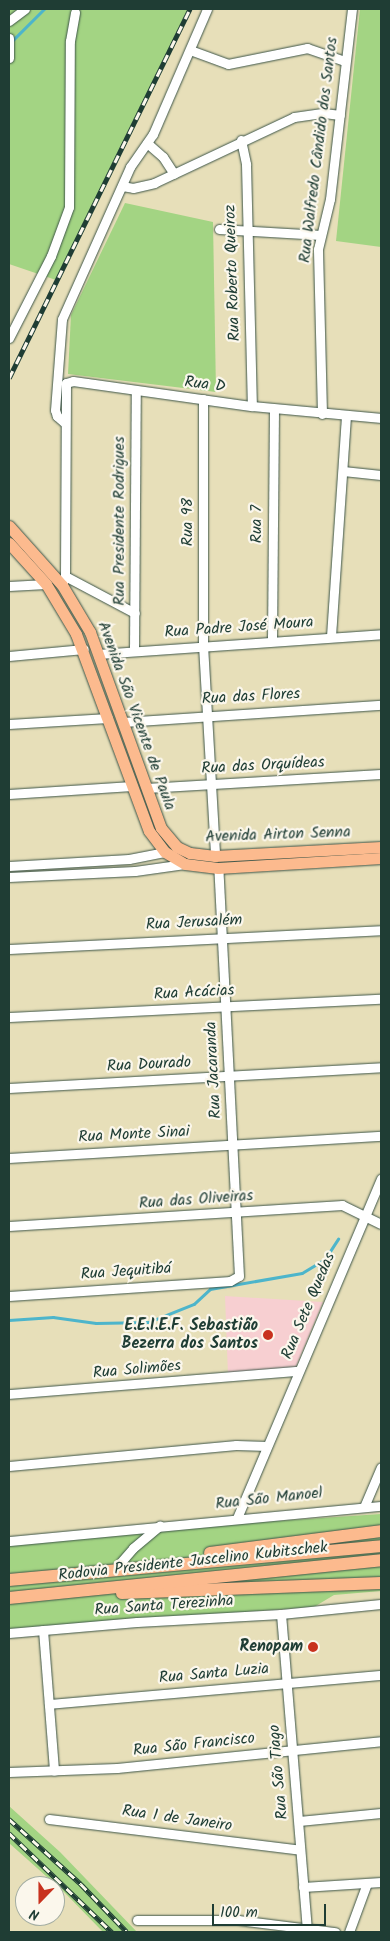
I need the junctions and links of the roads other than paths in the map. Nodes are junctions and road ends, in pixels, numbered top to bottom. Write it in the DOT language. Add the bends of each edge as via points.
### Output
graph roads {
  1 [pos="25,9"];
  2 [pos="207,9"];
  3 [pos="352,9"];
  4 [pos="75,12"];
  5 [pos="9,21"];
  6 [pos="9,38"];
  7 [pos="190,50"];
  8 [pos="9,58"];
  9 [pos="344,61"];
  10 [pos="340,115"];
  11 [pos="241,140"];
  12 [pos="147,143"];
  13 [pos="174,174"];
  14 [pos="122,186"];
  15 [pos="219,229"];
  16 [pos="246,229"];
  17 [pos="321,235"];
  18 [pos="9,338"];
  19 [pos="136,392"];
  20 [pos="203,399"];
  21 [pos="252,406"];
  22 [pos="274,409"];
  23 [pos="322,414"];
  24 [pos="346,417"];
  25 [pos="381,418"];
  26 [pos="65,423"];
  27 [pos="342,471"];
  28 [pos="381,475"];
  29 [pos="9,526"];
  30 [pos="9,543"];
  31 [pos="63,581"];
  32 [pos="46,584"];
  33 [pos="9,586"];
  34 [pos="135,613"];
  35 [pos="381,634"];
  36 [pos="331,636"];
  37 [pos="272,639"];
  38 [pos="203,645"];
  39 [pos="84,649"];
  40 [pos="134,650"];
  41 [pos="98,654"];
  42 [pos="9,656"];
  43 [pos="381,705"];
  44 [pos="207,714"];
  45 [pos="108,718"];
  46 [pos="122,722"];
  47 [pos="9,724"];
  48 [pos="126,751"];
  49 [pos="381,774"];
  50 [pos="211,784"];
  51 [pos="132,786"];
  52 [pos="146,788"];
  53 [pos="9,794"];
  54 [pos="177,847"];
  55 [pos="381,847"];
  56 [pos="164,852"];
  57 [pos="381,858"];
  58 [pos="217,862"];
  59 [pos="185,864"];
  60 [pos="38,865"];
  61 [pos="9,866"];
  62 [pos="37,875"];
  63 [pos="9,876"];
  64 [pos="381,930"];
  65 [pos="223,936"];
  66 [pos="9,949"];
  67 [pos="381,999"];
  68 [pos="225,1006"];
  69 [pos="9,1017"];
  70 [pos="381,1068"];
  71 [pos="230,1075"];
  72 [pos="9,1088"];
  73 [pos="381,1136"];
  74 [pos="233,1144"];
  75 [pos="9,1158"];
  76 [pos="381,1178"];
  77 [pos="236,1213"];
  78 [pos="363,1217"];
  79 [pos="381,1224"];
  80 [pos="9,1226"];
  81 [pos="240,1271"];
  82 [pos="9,1296"];
  83 [pos="297,1371"];
  84 [pos="9,1394"];
  85 [pos="267,1446"];
  86 [pos="9,1466"];
  87 [pos="381,1467"];
  88 [pos="381,1506"];
  89 [pos="364,1507"];
  90 [pos="237,1518"];
  91 [pos="161,1525"];
  92 [pos="381,1531"];
  93 [pos="9,1541"];
  94 [pos="381,1546"];
  95 [pos="381,1560"];
  96 [pos="150,1567"];
  97 [pos="114,1570"];
  98 [pos="9,1580"];
  99 [pos="381,1583"];
  100 [pos="82,1590"];
  101 [pos="9,1598"];
  102 [pos="381,1604"];
  103 [pos="281,1614"];
  104 [pos="43,1630"];
  105 [pos="9,1633"];
  106 [pos="381,1675"];
  107 [pos="286,1683"];
  108 [pos="49,1704"];
  109 [pos="381,1741"];
  110 [pos="293,1750"];
  111 [pos="54,1771"];
  112 [pos="9,1772"];
  113 [pos="381,1813"];
  114 [pos="49,1819"];
  115 [pos="299,1821"];
  116 [pos="300,1850"];
  117 [pos="381,1882"];
  118 [pos="367,1883"];
  119 [pos="303,1887"];
  120 [pos="137,1920"];
  121 [pos="308,1927"];
  122 [pos="335,1932"];
  123 [pos="349,1932"];
  1 -- 5 [label="street"];
  2 -- 7 [label="street"];
  3 -- 9 [label="street, Rua Walfredo Cândido dos Santos"];
  4 -- 18 [label="street" via="70,41 70,196 63,228"];
  6 -- 8 [label="street"];
  7 -- 9 [label="street" via="228,64 307,48"];
  7 -- 12 [label="street"];
  9 -- 10 [label="street, Rua Walfredo Cândido dos Santos"];
  10 -- 11 [label="street" via="324,113 294,118"];
  10 -- 17 [label="street, Rua Walfredo Cândido dos Santos" via="330,199"];
  11 -- 13 [label="street"];
  11 -- 16 [label="street, Rua Roberto Queiroz" via="246,164"];
  12 -- 13 [label="street" via="163,157"];
  12 -- 14 [label="street" via="130,167"];
  13 -- 14 [label="street" via="142,186"];
  14 -- 26 [label="street" via="62,319 55,410"];
  15 -- 16 [label="street"];
  16 -- 17 [label="street"];
  16 -- 21 [label="street, Rua Roberto Queiroz"];
  17 -- 23 [label="street, Rua Walfredo Cândido dos Santos"];
  19 -- 20 [label="street, Rua D"];
  19 -- 26 [label="street, Rua D" via="66,382"];
  19 -- 34 [label="street, Rua Presidente Rodrigues"];
  20 -- 21 [label="street, Rua D"];
  20 -- 38 [label="street, Rua 98"];
  21 -- 22 [label="street, Rua D"];
  22 -- 23 [label="street, Rua D"];
  22 -- 37 [label="street, Rua 7"];
  23 -- 24 [label="street, Rua D"];
  24 -- 25 [label="street, Rua D"];
  24 -- 27 [label="street"];
  26 -- 31 [label="street"];
  27 -- 28 [label="street"];
  27 -- 36 [label="street"];
  29 -- 31 [label="main road, Avenida São Vicente de Paula"];
  30 -- 32 [label="main road, Avenida São Vicente de Paula"];
  31 -- 34 [label="street"];
  31 -- 41 [label="main road, Avenida São Vicente de Paula"];
  32 -- 33 [label="street"];
  32 -- 39 [label="main road, Avenida São Vicente de Paula"];
  34 -- 40 [label="street, Rua Presidente Rodrigues"];
  35 -- 36 [label="street, Rua Padre José Moura"];
  36 -- 37 [label="street, Rua Padre José Moura"];
  37 -- 38 [label="street, Rua Padre José Moura"];
  38 -- 40 [label="street, Rua Padre José Moura"];
  38 -- 44 [label="street, Rua Jacaranda"];
  39 -- 42 [label="street"];
  39 -- 45 [label="main road, Avenida São Vicente de Paula"];
  40 -- 41 [label="street, Rua Padre José Moura"];
  41 -- 46 [label="main road, Avenida São Vicente de Paula"];
  43 -- 44 [label="street, Rua das Flores"];
  44 -- 46 [label="street, Rua das Flores"];
  44 -- 50 [label="street, Rua Jacaranda"];
  45 -- 47 [label="street"];
  45 -- 48 [label="main road, Avenida São Vicente de Paula"];
  46 -- 48 [label="main road, Avenida São Vicente de Paula"];
  48 -- 51 [label="main road, Avenida São Vicente de Paula"];
  48 -- 52 [label="main road, Avenida São Vicente de Paula"];
  49 -- 50 [label="street, Rua das Orquídeas"];
  50 -- 52 [label="street, Rua das Orquídeas"];
  50 -- 58 [label="street, Rua Jacaranda"];
  51 -- 53 [label="street"];
  51 -- 56 [label="main road, Avenida São Vicente de Paula" via="149,830"];
  52 -- 54 [label="main road, Avenida São Vicente de Paula" via="161,828"];
  54 -- 58 [label="main road, Avenida Airton Senna"];
  55 -- 58 [label="main road, Avenida Airton Senna"];
  56 -- 59 [label="main road, Avenida Airton Senna"];
  56 -- 60 [label="street" via="136,858"];
  57 -- 58 [label="main road, Avenida Airton Senna"];
  58 -- 59 [label="main road, Avenida Airton Senna"];
  58 -- 65 [label="street, Rua Jacaranda"];
  59 -- 62 [label="street, Avenida Airton Senna"];
  60 -- 61 [label="street"];
  60 -- 62 [label="street"];
  62 -- 63 [label="street, Avenida Airton Senna"];
  64 -- 65 [label="street, Rua Jerusalém"];
  65 -- 66 [label="street, Rua Jerusalém"];
  65 -- 68 [label="street, Rua Jacaranda"];
  67 -- 68 [label="street, Rua Acácias"];
  68 -- 69 [label="street, Rua Acácias"];
  68 -- 71 [label="street, Rua Jacaranda"];
  70 -- 71 [label="street, Rua Dourado"];
  71 -- 72 [label="street, Rua Dourado"];
  71 -- 74 [label="street, Rua Jacaranda"];
  73 -- 74 [label="street, Rua Monte Sinai"];
  74 -- 75 [label="street, Rua Monte Sinai"];
  74 -- 77 [label="street, Rua Jacaranda"];
  76 -- 78 [label="street, Rua Sete Quedas"];
  77 -- 78 [label="street, Rua das Oliveiras" via="342,1205"];
  77 -- 80 [label="street, Rua das Oliveiras"];
  77 -- 81 [label="street, Rua Jacaranda"];
  78 -- 79 [label="street, Rua das Oliveiras"];
  78 -- 83 [label="street, Rua Sete Quedas"];
  81 -- 82 [label="street, Rua Jequitibá" via="237,1278 230,1281"];
  83 -- 84 [label="street, Rua Solimões"];
  83 -- 85 [label="street, Rua Sete Quedas"];
  85 -- 86 [label="street" via="236,1445"];
  85 -- 90 [label="street, Rua Sete Quedas"];
  87 -- 89 [label="street"];
  88 -- 89 [label="street, Rua São Manoel"];
  89 -- 90 [label="street, Rua São Manoel"];
  90 -- 91 [label="street, Rua São Manoel"];
  91 -- 93 [label="street, Rua São Manoel"];
  91 -- 97 [label="street" via="133,1548"];
  92 -- 96 [label="highway" via="204,1554"];
  94 -- 96 [label="highway, Rodovia Presidente Juscelino Kubitschek"];
  95 -- 100 [label="highway, Rodovia Presidente Juscelino Kubitschek"];
  96 -- 97 [label="highway, Rodovia Presidente Juscelino Kubitschek"];
  97 -- 98 [label="highway, Rodovia Presidente Juscelino Kubitschek"];
  99 -- 100 [label="highway" via="153,1593"];
  100 -- 101 [label="highway, Rodovia Presidente Juscelino Kubitschek"];
  102 -- 103 [label="street, Rua Santa Terezinha"];
  103 -- 104 [label="street, Rua Santa Terezinha"];
  103 -- 107 [label="street, Rua São Tiago"];
  104 -- 105 [label="street, Rua Santa Terezinha"];
  104 -- 108 [label="street"];
  106 -- 107 [label="street, Rua Santa Luzia"];
  107 -- 108 [label="street, Rua Santa Luzia"];
  107 -- 110 [label="street, Rua São Tiago"];
  108 -- 111 [label="street"];
  109 -- 110 [label="street, Rua São Francisco"];
  110 -- 111 [label="street, Rua São Francisco"];
  110 -- 115 [label="street, Rua São Tiago"];
  111 -- 112 [label="street, Rua São Francisco"];
  113 -- 115 [label="street"];
  114 -- 116 [label="street, Rua 1 de Janeiro"];
  115 -- 116 [label="street, Rua São Tiago"];
  116 -- 119 [label="street, Rua São Tiago"];
  117 -- 118 [label="street"];
  118 -- 119 [label="street"];
  118 -- 123 [label="street"];
  119 -- 121 [label="street, Rua São Tiago"];
  120 -- 121 [label="street" via="213,1918"];
  121 -- 122 [label="street"];
}
